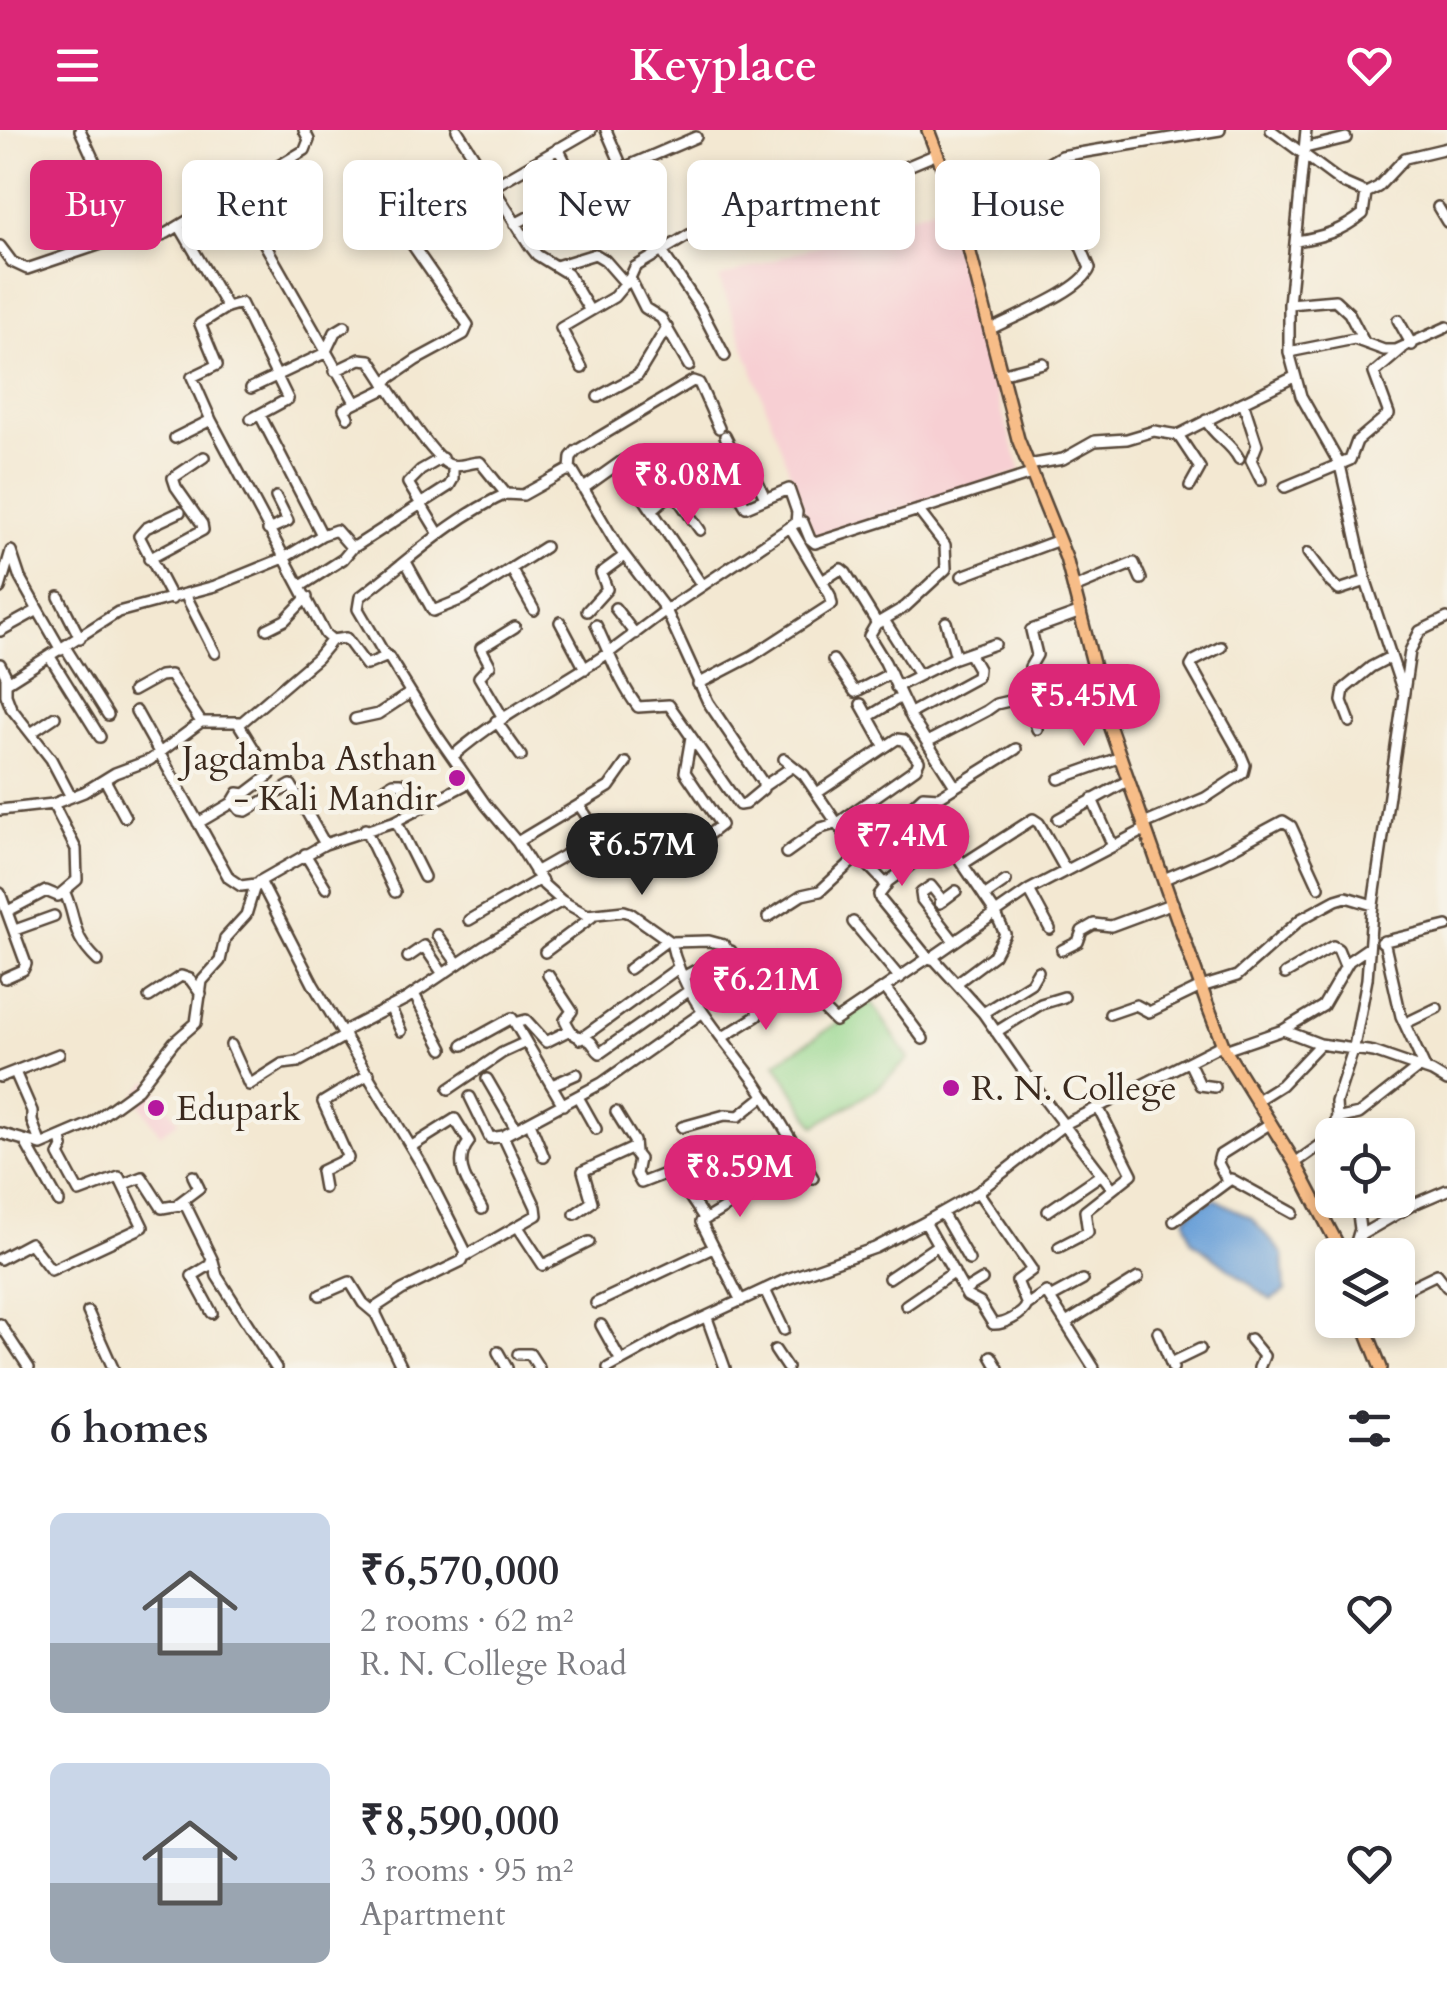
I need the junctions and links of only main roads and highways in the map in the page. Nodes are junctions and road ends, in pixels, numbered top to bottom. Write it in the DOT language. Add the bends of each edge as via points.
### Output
graph roads {
  1 [pos="928,130"];
  2 [pos="1334,1238"];
  3 [pos="1369,1338"];
  4 [pos="1381,1368"];
  1 -- 2 [label="main road" via="960,214 1030,469 1074,588 1108,722 1201,987 1224,1047"];
  3 -- 4 [label="main road"];
}
